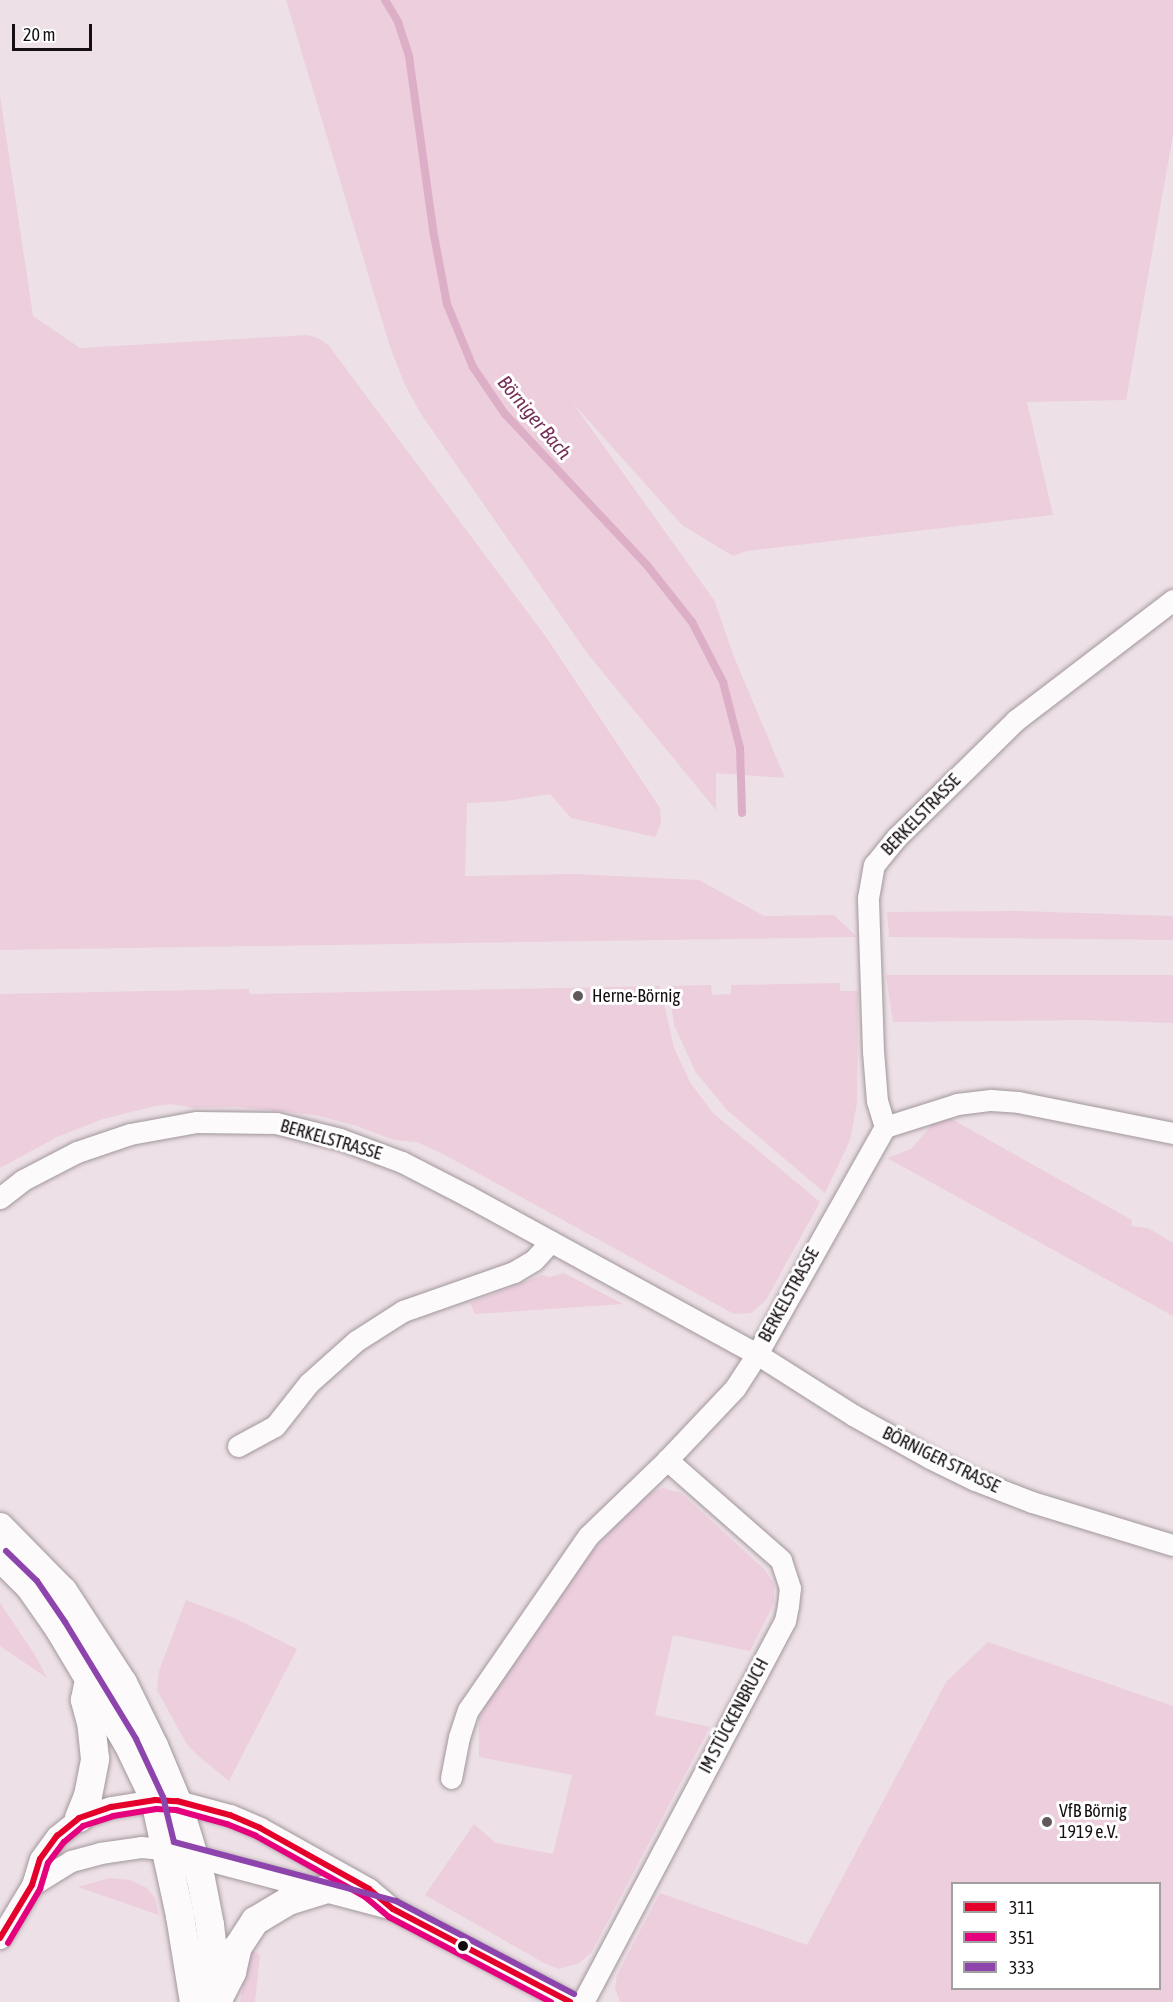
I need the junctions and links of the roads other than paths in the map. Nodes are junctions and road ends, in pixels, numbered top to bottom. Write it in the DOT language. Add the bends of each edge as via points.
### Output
graph roads {
  1 [pos="1173,600"];
  2 [pos="885,1127"];
  3 [pos="1173,1133"];
  4 [pos="0,1198"];
  5 [pos="551,1241"];
  6 [pos="757,1354"];
  7 [pos="238,1446"];
  8 [pos="667,1460"];
  9 [pos="0,1527"];
  10 [pos="1173,1545"];
  11 [pos="0,1557"];
  12 [pos="89,1677"];
  13 [pos="451,1778"];
  14 [pos="166,1800"];
  15 [pos="79,1818"];
  16 [pos="166,1849"];
  17 [pos="194,1854"];
  18 [pos="32,1885"];
  19 [pos="324,1890"];
  20 [pos="393,1909"];
  21 [pos="0,1938"];
  22 [pos="211,2001"];
  23 [pos="570,2002"];
  24 [pos="583,2002"];
  1 -- 2 [label="street, BERKELSTRASSE" via="1016,720 897,837 874,865 867,898 873,1051 877,1101"];
  2 -- 3 [label="street" via="957,1104 991,1100"];
  2 -- 6 [label="street, BERKELSTRASSE"];
  4 -- 5 [label="street, BERKELSTRASSE" via="23,1180 77,1152 130,1134 197,1122 276,1123 339,1139 402,1162"];
  5 -- 6 [label="street, BERKELSTRASSE"];
  5 -- 7 [label="street" via="534,1260 514,1272 403,1311 356,1341 309,1383 275,1426"];
  6 -- 8 [label="street" via="735,1388"];
  6 -- 10 [label="street, BÖRNIGER STRASSE" via="853,1415 975,1480 1032,1502"];
  8 -- 13 [label="street" via="588,1536 468,1710"];
  8 -- 24 [label="street, IM STÜCKENBRUCH" via="781,1560 790,1588 788,1606 785,1621"];
  9 -- 14 [label="main road" via="63,1591 123,1683 154,1746"];
  11 -- 12 [label="main road" via="30,1587"];
  12 -- 14 [label="main road"];
  12 -- 15 [label="main road" via="86,1700 95,1760"];
  14 -- 15 [label="street" via="111,1807"];
  14 -- 16 [label="main road"];
  14 -- 17 [label="main road"];
  14 -- 20 [label="street" via="230,1815 260,1828 369,1889"];
  15 -- 18 [label="street" via="57,1836 40,1859"];
  16 -- 17 [label="street"];
  16 -- 18 [label="street" via="141,1847 100,1852 71,1861"];
  16 -- 22 [label="main road"];
  17 -- 19 [label="street"];
  17 -- 22 [label="main road" via="210,1925"];
  18 -- 21 [label="street"];
  19 -- 20 [label="street"];
  19 -- 22 [label="main road" via="288,1901 255,1921 238,1947 232,1972"];
  20 -- 23 [label="street"];
}
